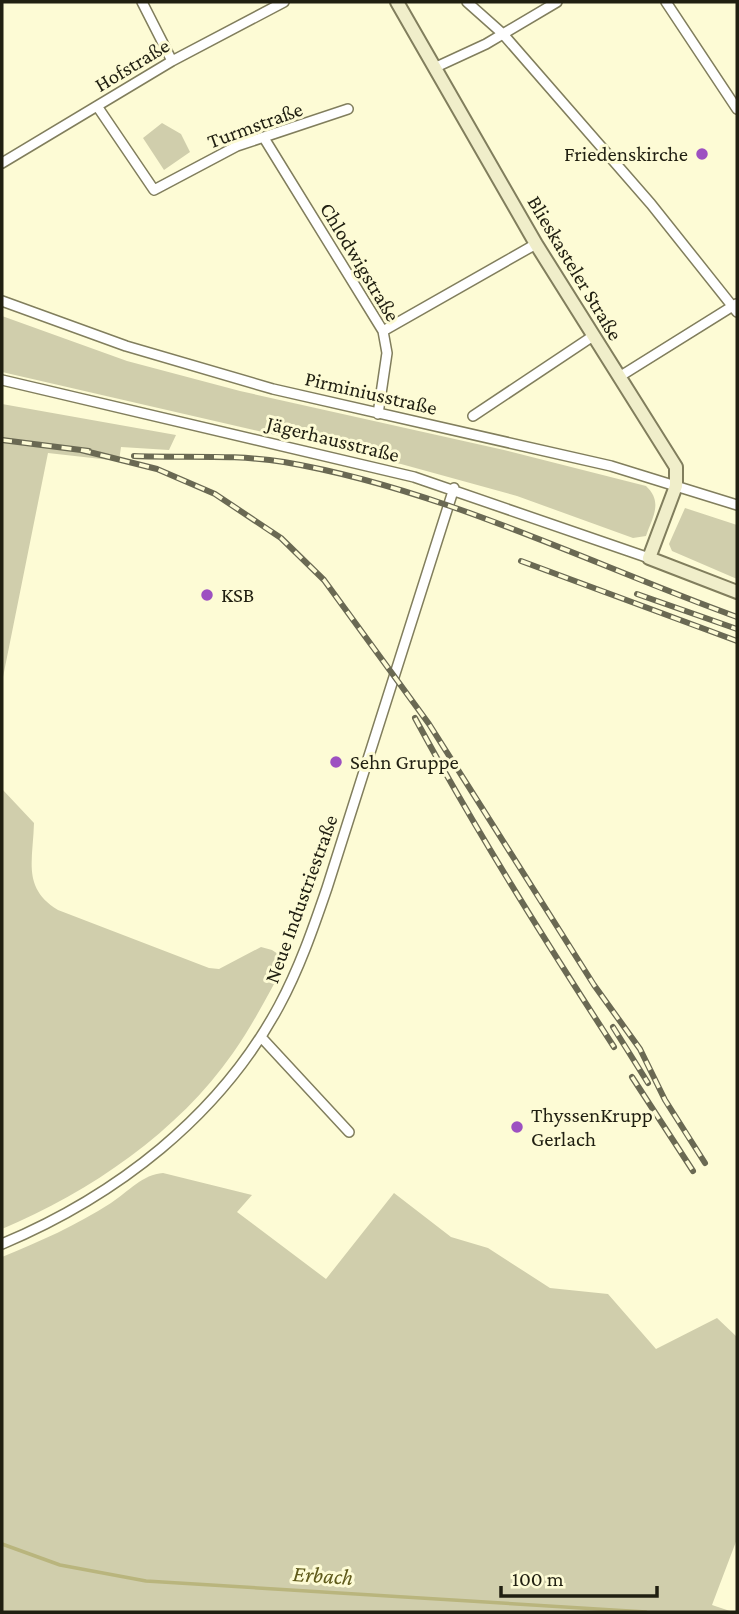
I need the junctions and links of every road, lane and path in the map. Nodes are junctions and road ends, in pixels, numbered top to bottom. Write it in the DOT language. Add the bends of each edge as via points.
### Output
graph roads {
  1 [pos="142,2"];
  2 [pos="284,2"];
  3 [pos="397,2"];
  4 [pos="467,2"];
  5 [pos="557,2"];
  6 [pos="666,2"];
  7 [pos="503,34"];
  8 [pos="172,61"];
  9 [pos="434,68"];
  10 [pos="97,106"];
  11 [pos="348,109"];
  12 [pos="737,109"];
  13 [pos="264,138"];
  14 [pos="2,163"];
  15 [pos="536,244"];
  16 [pos="2,301"];
  17 [pos="736,307"];
  18 [pos="383,331"];
  19 [pos="593,336"];
  20 [pos="619,377"];
  21 [pos="2,380"];
  22 [pos="378,414"];
  23 [pos="473,416"];
  24 [pos="676,486"];
  25 [pos="454,488"];
  26 [pos="737,505"];
  27 [pos="649,558"];
  28 [pos="737,592"];
  29 [pos="261,1037"];
  30 [pos="349,1132"];
  31 [pos="2,1244"];
  1 -- 8 [label="street"];
  2 -- 8 [label="street, Hofstraße"];
  3 -- 9 [label="street, Blieskasteler Straße"];
  4 -- 7 [label="street"];
  5 -- 7 [label="street"];
  6 -- 12 [label="street"];
  7 -- 9 [label="street"];
  7 -- 17 [label="street"];
  8 -- 10 [label="street, Hofstraße"];
  9 -- 15 [label="street, Blieskasteler Straße"];
  10 -- 13 [label="street, Turmstraße" via="154,190 217,156"];
  10 -- 14 [label="street, Hofstraße"];
  11 -- 13 [label="street, Turmstraße"];
  13 -- 18 [label="street, Chlodwigstraße"];
  15 -- 18 [label="street"];
  15 -- 19 [label="street, Blieskasteler Straße"];
  16 -- 22 [label="street, Pirminiusstraße" via="151,353"];
  17 -- 20 [label="street"];
  18 -- 22 [label="street, Chlodwigstraße" via="387,353"];
  19 -- 20 [label="street, Blieskasteler Straße"];
  19 -- 23 [label="street"];
  20 -- 24 [label="street, Blieskasteler Straße" via="676,467"];
  21 -- 25 [label="street, Jägerhausstraße"];
  22 -- 24 [label="street, Pirminiusstraße" via="498,439"];
  24 -- 26 [label="street, Pirminiusstraße"];
  24 -- 27 [label="street"];
  25 -- 27 [label="street, Jägerhausstraße"];
  25 -- 29 [label="street, Neue Industriestraße" via="327,888 293,978"];
  27 -- 28 [label="street"];
  29 -- 30 [label="street"];
  29 -- 31 [label="street, Neue Industriestraße" via="191,1121 146,1162 78,1208"];
}
